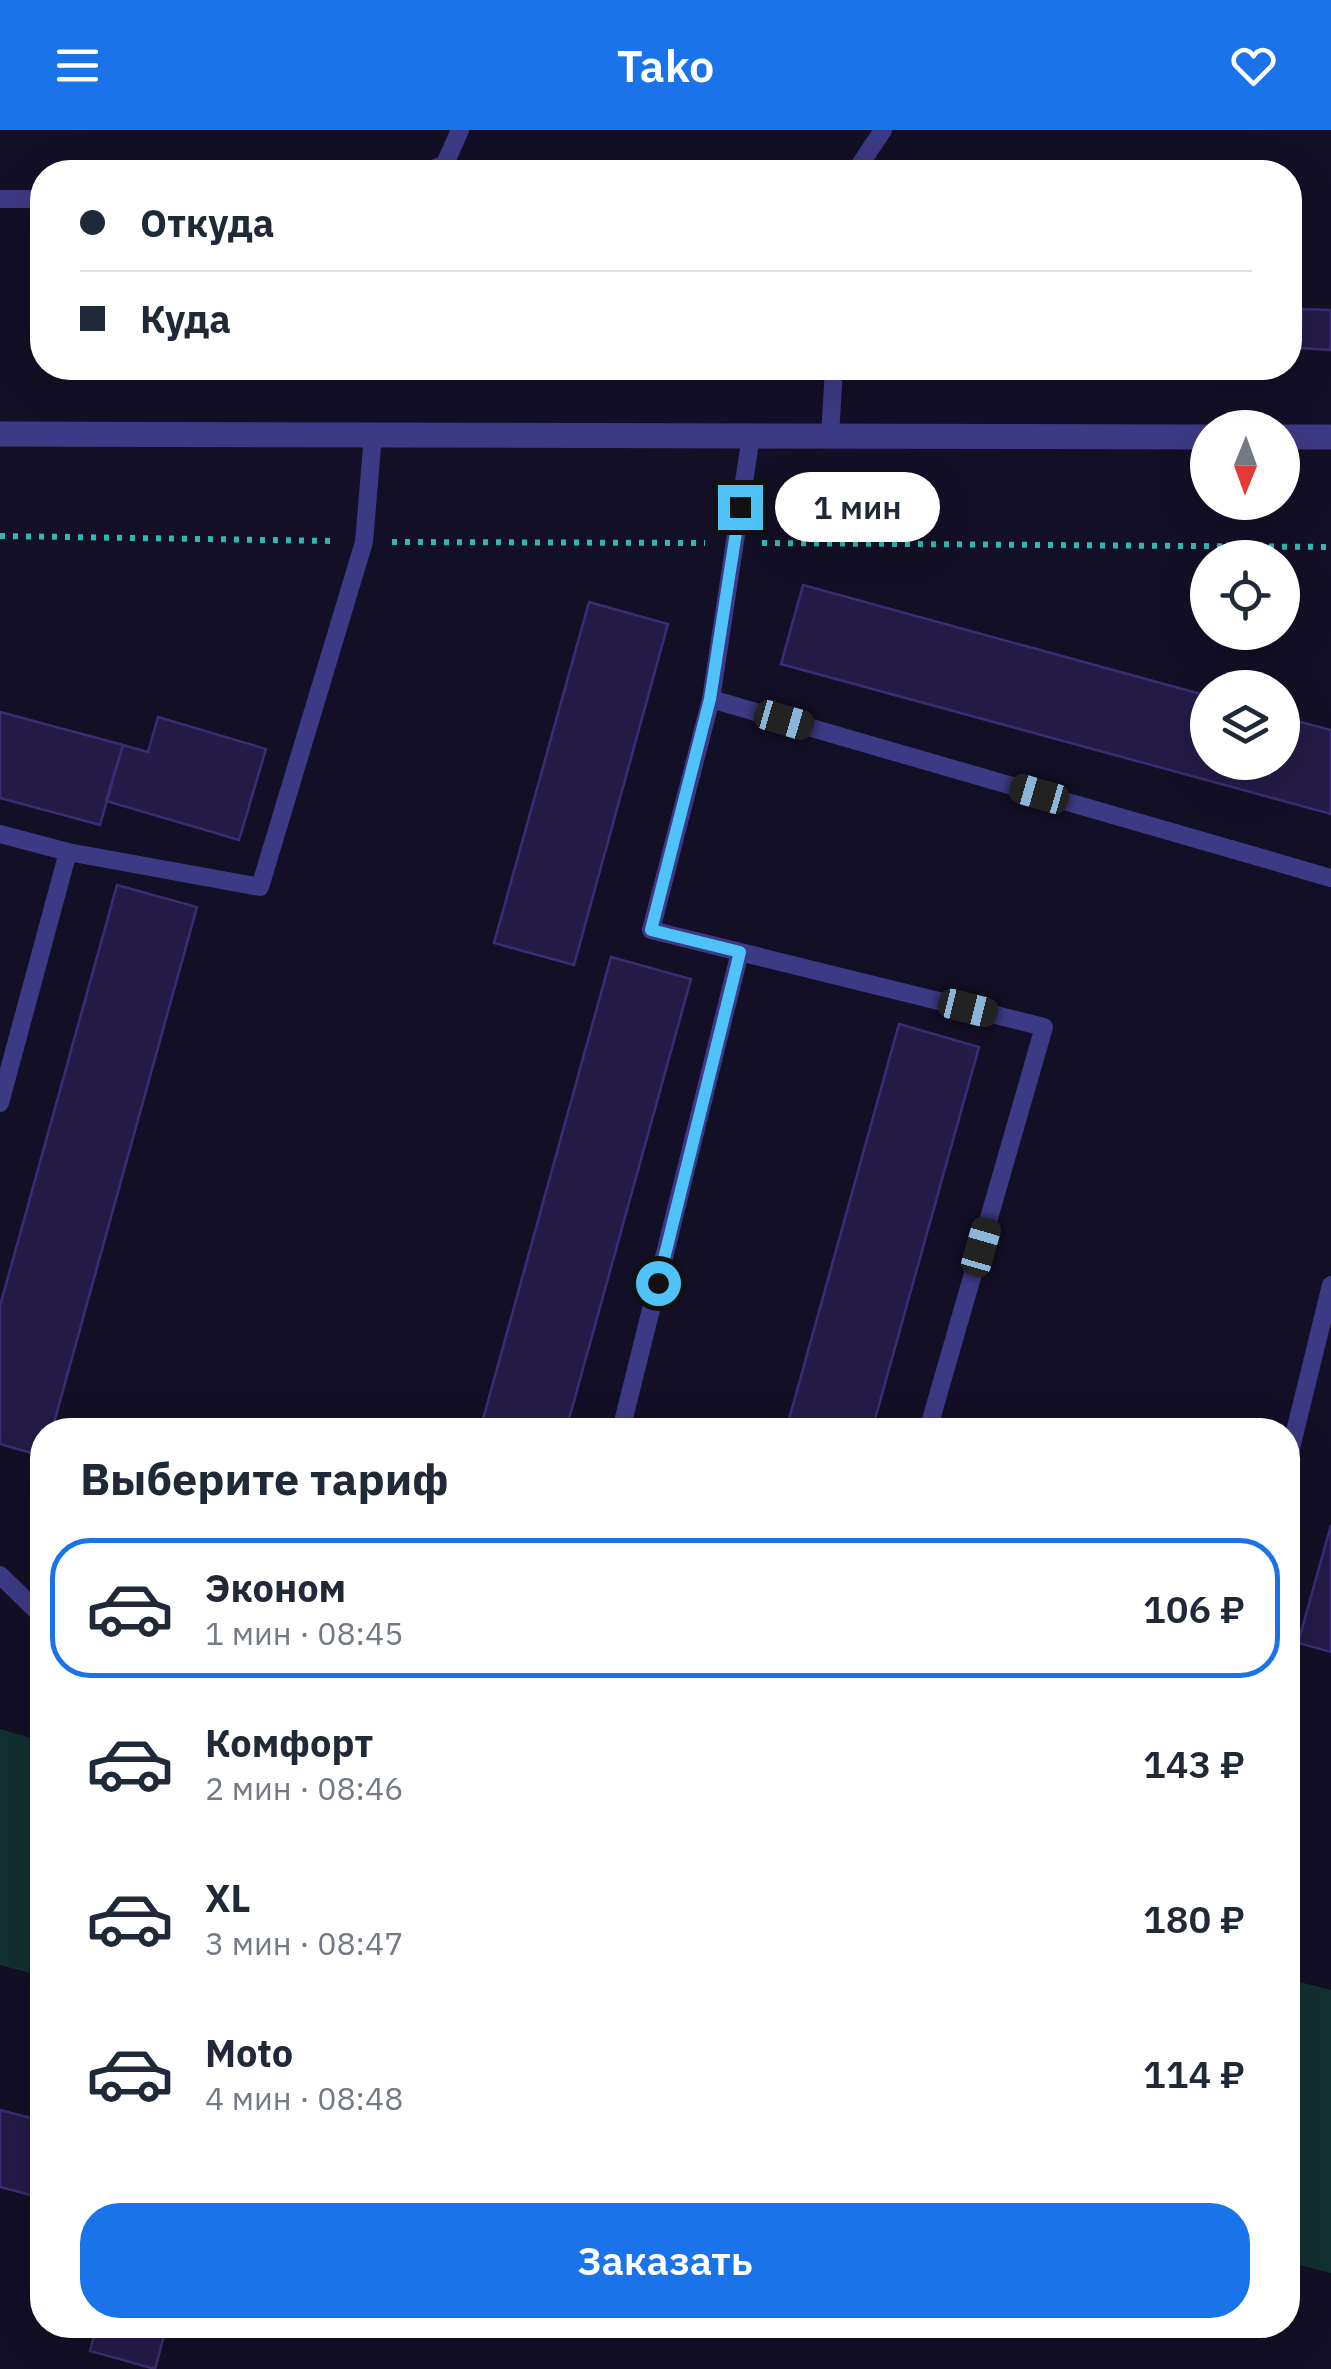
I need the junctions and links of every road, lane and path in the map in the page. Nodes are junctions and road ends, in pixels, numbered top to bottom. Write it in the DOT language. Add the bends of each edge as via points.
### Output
graph roads {
  1 [pos="460,130"];
  2 [pos="884,130"];
  3 [pos="447,160"];
  4 [pos="863,160"];
  5 [pos="0,199"];
  6 [pos="30,199"];
  7 [pos="833,380"];
  8 [pos="0,434"];
  9 [pos="373,435"];
  10 [pos="751,436"];
  11 [pos="830,436"];
  12 [pos="1190,437"];
  13 [pos="1300,437"];
  14 [pos="1331,437"];
  15 [pos="0,536"];
  16 [pos="364,542"];
  17 [pos="734,543"];
  18 [pos="1331,546"];
  19 [pos="710,699"];
  20 [pos="0,834"];
  21 [pos="68,852"];
  22 [pos="1331,878"];
  23 [pos="740,952"];
  24 [pos="0,1103"];
  25 [pos="1331,1285"];
  26 [pos="624,1418"];
  27 [pos="931,1418"];
  28 [pos="1298,1418"];
  29 [pos="0,1575"];
  30 [pos="30,1604"];
  1 -- 3 [label="lane"];
  2 -- 4 [label="lane"];
  5 -- 6 [label="lane"];
  7 -- 11 [label="lane"];
  8 -- 9 [label="street"];
  9 -- 10 [label="street"];
  9 -- 16 [label="lane"];
  10 -- 11 [label="street"];
  10 -- 17 [label="lane"];
  11 -- 12 [label="street"];
  13 -- 14 [label="street"];
  15 -- 16 [label="path"];
  16 -- 17 [label="path"];
  16 -- 21 [label="lane" via="260,886"];
  17 -- 18 [label="path"];
  17 -- 19 [label="lane"];
  19 -- 22 [label="lane"];
  19 -- 23 [label="lane" via="651,930"];
  20 -- 21 [label="lane"];
  21 -- 24 [label="lane"];
  23 -- 26 [label="lane"];
  23 -- 27 [label="lane" via="1044,1027"];
  25 -- 28 [label="lane"];
  29 -- 30 [label="lane"];
}
